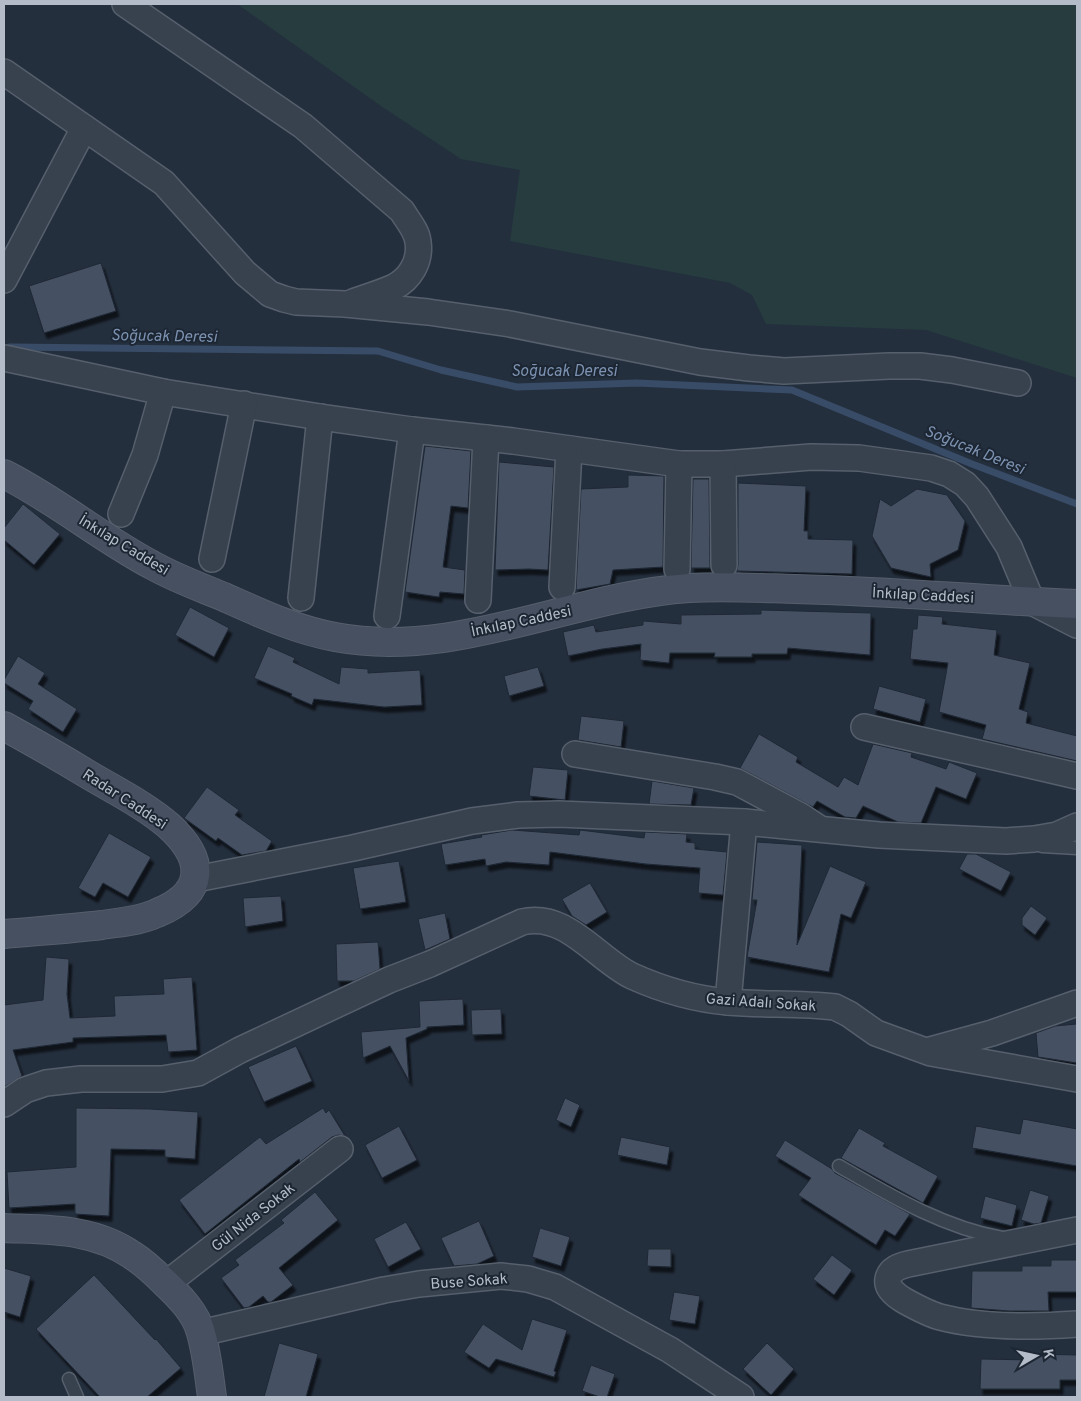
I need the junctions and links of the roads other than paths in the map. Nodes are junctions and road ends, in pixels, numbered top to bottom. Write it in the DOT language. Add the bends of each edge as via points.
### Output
graph roads {
  1 [pos="125,4"];
  2 [pos="4,72"];
  3 [pos="84,128"];
  4 [pos="4,280"];
  5 [pos="345,304"];
  6 [pos="4,358"];
  7 [pos="1018,384"];
  8 [pos="163,392"];
  9 [pos="244,404"];
  10 [pos="320,417"];
  11 [pos="412,430"];
  12 [pos="486,438"];
  13 [pos="569,449"];
  14 [pos="679,464"];
  15 [pos="723,464"];
  16 [pos="4,474"];
  17 [pos="121,514"];
  18 [pos="212,559"];
  19 [pos="724,565"];
  20 [pos="677,569"];
  21 [pos="562,587"];
  22 [pos="301,598"];
  23 [pos="478,600"];
  24 [pos="1032,602"];
  25 [pos="1077,604"];
  26 [pos="387,616"];
  27 [pos="1077,625"];
  28 [pos="4,726"];
  29 [pos="864,727"];
  30 [pos="575,754"];
  31 [pos="1077,776"];
  32 [pos="744,822"];
  33 [pos="1077,826"];
  34 [pos="821,829"];
  35 [pos="1023,840"];
  36 [pos="1077,848"];
  37 [pos="196,879"];
  38 [pos="8,932"];
  39 [pos="728,1002"];
  40 [pos="1077,1003"];
  41 [pos="926,1051"];
  42 [pos="1077,1079"];
  43 [pos="4,1104"];
  44 [pos="340,1149"];
  45 [pos="838,1166"];
  46 [pos="4,1228"];
  47 [pos="1077,1230"];
  48 [pos="1020,1241"];
  49 [pos="166,1284"];
  50 [pos="1077,1324"];
  51 [pos="201,1332"];
  52 [pos="69,1379"];
  53 [pos="77,1397"];
  54 [pos="212,1397"];
  55 [pos="741,1397"];
  1 -- 5 [label="street" via="303,126 402,211 418,242 418,258 412,271 406,280 393,287"];
  2 -- 3 [label="street"];
  3 -- 4 [label="street"];
  3 -- 5 [label="street" via="164,183 245,273 270,294 296,302"];
  5 -- 7 [label="street" via="510,324 700,362 749,368 784,371 920,366"];
  6 -- 8 [label="street"];
  8 -- 9 [label="street"];
  8 -- 17 [label="street" via="144,455"];
  9 -- 10 [label="street"];
  9 -- 18 [label="street"];
  10 -- 11 [label="street"];
  10 -- 22 [label="street"];
  11 -- 12 [label="street"];
  11 -- 26 [label="street"];
  12 -- 13 [label="street"];
  12 -- 23 [label="street"];
  13 -- 14 [label="street"];
  13 -- 21 [label="street"];
  14 -- 15 [label="street"];
  14 -- 20 [label="street"];
  15 -- 19 [label="street"];
  15 -- 24 [label="street" via="810,457 859,458 931,468 949,474 977,497 996,525"];
  16 -- 24 [label="street, İnkılap Caddesi" via="153,566 272,618 315,633 359,641 408,642 439,638 653,592 691,588 932,594"];
  24 -- 25 [label="street, İnkılap Caddesi"];
  24 -- 27 [label="street"];
  28 -- 37 [label="street, Radar Caddesi" via="134,801 170,827 187,848"];
  29 -- 31 [label="street"];
  30 -- 34 [label="street" via="737,782"];
  32 -- 34 [label="street"];
  32 -- 37 [label="street" via="518,815 472,821"];
  32 -- 39 [label="street"];
  33 -- 35 [label="street"];
  34 -- 35 [label="street" via="944,839"];
  35 -- 36 [label="lane" via="1044,846"];
  37 -- 38 [label="street" via="185,896 174,905 144,918 72,928"];
  39 -- 41 [label="street, Gazi Adalı Sokak" via="835,1008 876,1033"];
  39 -- 43 [label="street, Gazi Adalı Sokak" via="657,987 628,974 570,932 550,922 531,920 389,980 198,1073 162,1079 54,1081 25,1090"];
  40 -- 41 [label="street" via="992,1033"];
  41 -- 42 [label="street, Gazi Adalı Sokak"];
  44 -- 49 [label="street, Gül Nida Sokak"];
  45 -- 48 [label="lane" via="948,1224 983,1235"];
  46 -- 49 [label="street" via="66,1230 94,1236 132,1255"];
  47 -- 48 [label="street"];
  48 -- 50 [label="street" via="900,1266 892,1271 888,1284 897,1297 940,1317 1025,1326"];
  49 -- 51 [label="street" via="181,1299"];
  51 -- 54 [label="street"];
  51 -- 55 [label="street, Buse Sokak" via="419,1284 501,1276 528,1279 555,1287 670,1350"];
  52 -- 53 [label="lane"];
}
